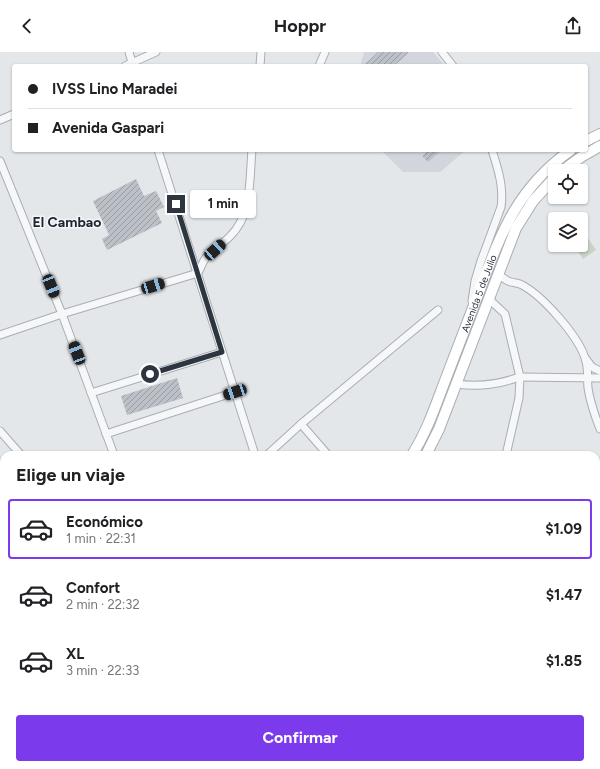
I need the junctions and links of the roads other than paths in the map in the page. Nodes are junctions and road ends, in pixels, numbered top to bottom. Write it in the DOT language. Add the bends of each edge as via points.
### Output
graph roads {
  1 [pos="129,52"];
  2 [pos="156,52"];
  3 [pos="261,52"];
  4 [pos="325,52"];
  5 [pos="442,52"];
  6 [pos="130,64"];
  7 [pos="132,64"];
  8 [pos="260,64"];
  9 [pos="320,64"];
  10 [pos="451,64"];
  11 [pos="12,115"];
  12 [pos="0,120"];
  13 [pos="600,134"];
  14 [pos="588,139"];
  15 [pos="600,146"];
  16 [pos="159,152"];
  17 [pos="252,152"];
  18 [pos="493,152"];
  19 [pos="568,152"];
  20 [pos="0,161"];
  21 [pos="572,164"];
  22 [pos="548,184"];
  23 [pos="198,272"];
  24 [pos="498,274"];
  25 [pos="488,299"];
  26 [pos="438,310"];
  27 [pos="62,314"];
  28 [pos="469,318"];
  29 [pos="0,336"];
  30 [pos="222,352"];
  31 [pos="585,357"];
  32 [pos="600,372"];
  33 [pos="520,377"];
  34 [pos="589,377"];
  35 [pos="600,378"];
  36 [pos="456,384"];
  37 [pos="235,392"];
  38 [pos="91,393"];
  39 [pos="301,424"];
  40 [pos="600,429"];
  41 [pos="0,431"];
  42 [pos="106,434"];
  43 [pos="18,451"];
  44 [pos="112,451"];
  45 [pos="255,451"];
  46 [pos="271,451"];
  47 [pos="325,451"];
  48 [pos="414,451"];
  49 [pos="428,451"];
  50 [pos="507,451"];
  1 -- 6 [label="street"];
  2 -- 7 [label="street"];
  3 -- 8 [label="street"];
  4 -- 9 [label="street"];
  5 -- 10 [label="street"];
  11 -- 12 [label="street"];
  13 -- 14 [label="street"];
  15 -- 21 [label="street"];
  16 -- 23 [label="street"];
  17 -- 23 [label="street" via="245,213 231,236 207,257"];
  18 -- 28 [label="street" via="503,195 501,208 475,281"];
  19 -- 28 [label="street, Avenida 5 de Julio" via="536,180 512,212"];
  20 -- 27 [label="street"];
  22 -- 24 [label="street, Avenida 5 de Julio" via="522,218"];
  23 -- 27 [label="street"];
  23 -- 30 [label="street"];
  24 -- 25 [label="street, Avenida 5 de Julio"];
  24 -- 31 [label="street" via="509,282 521,284 534,292 548,305"];
  25 -- 33 [label="street" via="504,314"];
  25 -- 36 [label="street, Avenida 5 de Julio"];
  26 -- 39 [label="street"];
  27 -- 29 [label="street"];
  27 -- 38 [label="street"];
  28 -- 48 [label="street, Avenida 5 de Julio" via="429,425"];
  30 -- 37 [label="street"];
  30 -- 38 [label="street"];
  31 -- 32 [label="street" via="592,367"];
  31 -- 34 [label="street"];
  33 -- 34 [label="street"];
  33 -- 36 [label="street" via="488,385"];
  33 -- 50 [label="street" via="519,398"];
  34 -- 35 [label="street"];
  34 -- 40 [label="street" via="592,409"];
  36 -- 49 [label="street, Avenida 5 de Julio"];
  37 -- 42 [label="street"];
  37 -- 45 [label="street"];
  38 -- 42 [label="street"];
  39 -- 46 [label="street"];
  39 -- 47 [label="street"];
  41 -- 43 [label="street"];
  42 -- 44 [label="street"];
}
